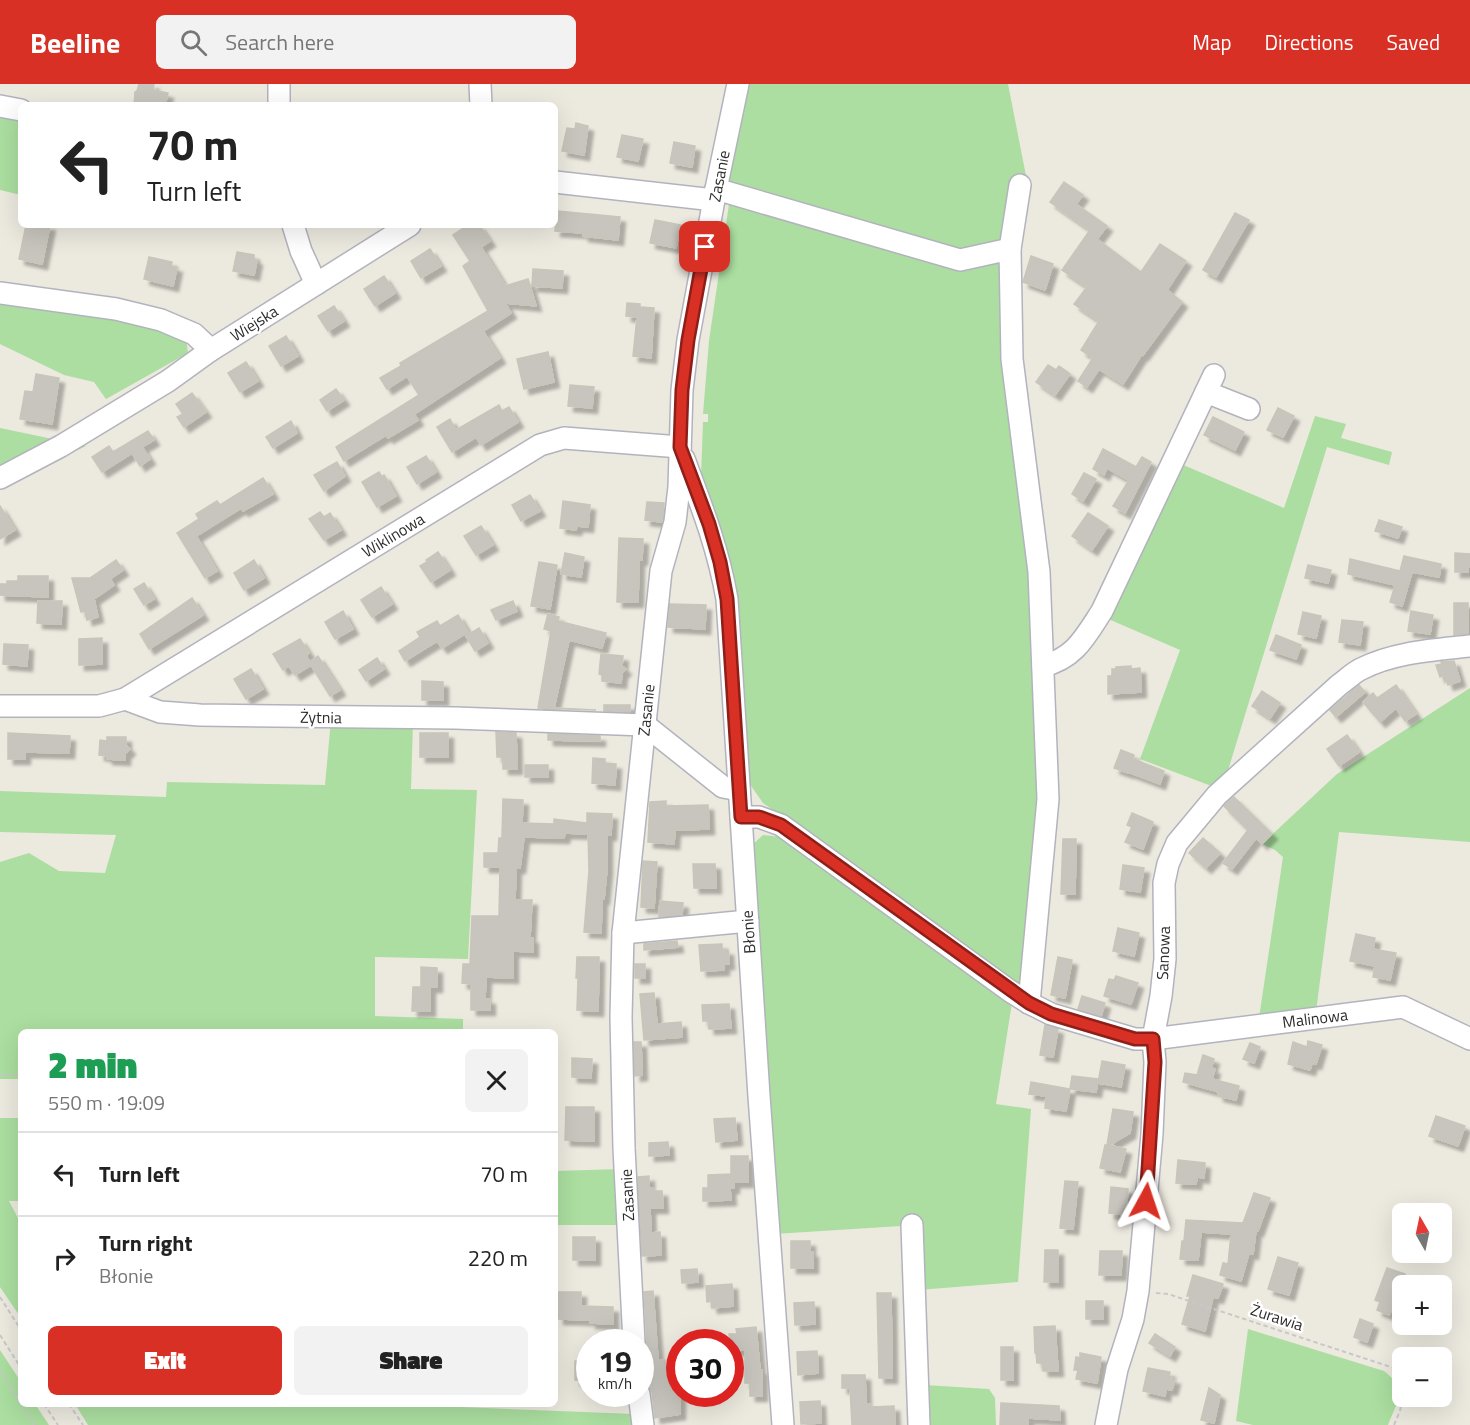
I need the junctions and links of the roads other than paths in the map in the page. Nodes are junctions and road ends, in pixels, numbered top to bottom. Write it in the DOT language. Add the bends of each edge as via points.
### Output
graph roads {
  1 [pos="279,84"];
  2 [pos="480,84"];
  3 [pos="738,84"];
  4 [pos="279,102"];
  5 [pos="481,102"];
  6 [pos="0,106"];
  7 [pos="18,109"];
  8 [pos="558,182"];
  9 [pos="1020,185"];
  10 [pos="715,195"];
  11 [pos="294,228"];
  12 [pos="405,228"];
  13 [pos="1010,249"];
  14 [pos="316,284"];
  15 [pos="0,293"];
  16 [pos="211,350"];
  17 [pos="1249,409"];
  18 [pos="680,447"];
  19 [pos="0,478"];
  20 [pos="1470,646"];
  21 [pos="1043,666"];
  22 [pos="125,699"];
  23 [pos="0,706"];
  24 [pos="645,725"];
  25 [pos="739,790"];
  26 [pos="741,817"];
  27 [pos="748,921"];
  28 [pos="623,933"];
  29 [pos="1029,1003"];
  30 [pos="1153,1039"];
  31 [pos="1470,1039"];
  32 [pos="912,1225"];
  33 [pos="633,1329"];
  34 [pos="640,1407"];
  35 [pos="642,1425"];
  36 [pos="783,1425"];
  37 [pos="919,1425"];
  38 [pos="1106,1425"];
  1 -- 4 [label="street"];
  2 -- 5 [label="street"];
  3 -- 10 [label="street, Zasanie"];
  6 -- 7 [label="street"];
  8 -- 10 [label="street"];
  9 -- 13 [label="street"];
  10 -- 13 [label="street" via="960,260"];
  10 -- 18 [label="street, Zasanie" via="688,340"];
  11 -- 14 [label="street"];
  12 -- 14 [label="street, Wiejska"];
  13 -- 21 [label="street" via="1012,359 1039,573"];
  14 -- 16 [label="street, Wiejska"];
  15 -- 16 [label="street" via="116,309 161,320 194,334"];
  16 -- 19 [label="street, Wiejska" via="61,446"];
  17 -- 21 [label="street" via="1210,384 1102,611 1081,644 1060,662"];
  18 -- 22 [label="street, Wiklinowa" via="564,438 540,445"];
  18 -- 24 [label="street, Zasanie" via="680,487 661,572"];
  18 -- 25 [label="street, Błonie" via="709,524 727,599"];
  20 -- 30 [label="street, Sanowa" via="1389,658 1360,669 1217,795 1191,825 1177,843 1164,882 1165,959"];
  21 -- 29 [label="street" via="1048,798"];
  22 -- 23 [label="street" via="99,706"];
  22 -- 24 [label="street, Żytnia" via="160,712 200,715"];
  24 -- 25 [label="street" via="723,787"];
  24 -- 28 [label="street, Zasanie"];
  25 -- 26 [label="street, Błonie"];
  26 -- 27 [label="street, Błonie"];
  26 -- 29 [label="street, Malinowa" via="759,817 781,825"];
  27 -- 28 [label="street"];
  27 -- 36 [label="street, Błonie"];
  28 -- 33 [label="street, Zasanie" via="622,1053"];
  29 -- 30 [label="street, Malinowa" via="1051,1014 1135,1039"];
  30 -- 31 [label="street, Malinowa" via="1403,1007"];
  30 -- 38 [label="street, Sanowa" via="1152,1134 1138,1291"];
  32 -- 37 [label="street"];
  34 -- 35 [label="street"];
}
